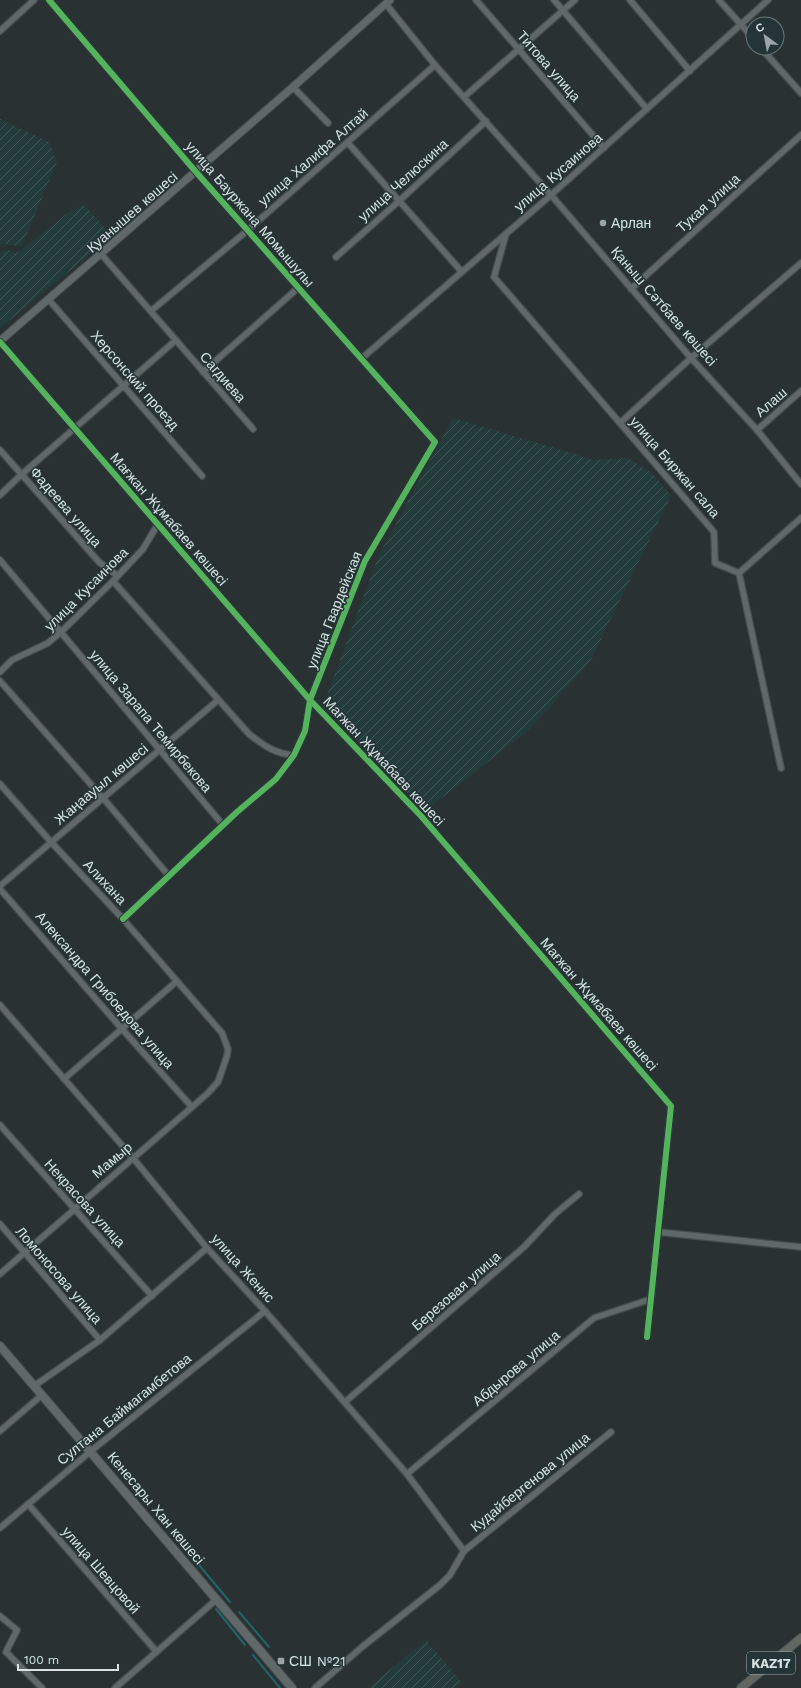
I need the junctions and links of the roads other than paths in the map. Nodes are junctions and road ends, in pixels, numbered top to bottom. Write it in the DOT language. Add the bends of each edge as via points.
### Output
graph roads {
  1 [pos="34,0"];
  2 [pos="49,0"];
  3 [pos="476,0"];
  4 [pos="554,0"];
  5 [pos="575,0"];
  6 [pos="630,0"];
  7 [pos="719,0"];
  8 [pos="768,0"];
  9 [pos="386,1"];
  10 [pos="563,10"];
  11 [pos="741,25"];
  12 [pos="745,29"];
  13 [pos="0,31"];
  14 [pos="519,49"];
  15 [pos="768,56"];
  16 [pos="436,65"];
  17 [pos="690,71"];
  18 [pos="294,87"];
  19 [pos="801,93"];
  20 [pos="464,97"];
  21 [pos="647,109"];
  22 [pos="486,121"];
  23 [pos="328,122"];
  24 [pos="801,135"];
  25 [pos="348,142"];
  26 [pos="604,148"];
  27 [pos="196,172"];
  28 [pos="551,195"];
  29 [pos="399,201"];
  30 [pos="248,230"];
  31 [pos="506,234"];
  32 [pos="101,254"];
  33 [pos="336,256"];
  34 [pos="801,263"];
  35 [pos="462,272"];
  36 [pos="298,288"];
  37 [pos="631,289"];
  38 [pos="49,300"];
  39 [pos="151,311"];
  40 [pos="176,340"];
  41 [pos="0,341"];
  42 [pos="691,358"];
  43 [pos="361,359"];
  44 [pos="203,372"];
  45 [pos="124,386"];
  46 [pos="801,391"];
  47 [pos="620,423"];
  48 [pos="75,428"];
  49 [pos="253,429"];
  50 [pos="757,430"];
  51 [pos="434,442"];
  52 [pos="0,450"];
  53 [pos="22,474"];
  54 [pos="202,476"];
  55 [pos="801,484"];
  56 [pos="0,496"];
  57 [pos="801,518"];
  58 [pos="158,524"];
  59 [pos="0,560"];
  60 [pos="739,573"];
  61 [pos="118,576"];
  62 [pos="113,580"];
  63 [pos="61,632"];
  64 [pos="0,672"];
  65 [pos="0,681"];
  66 [pos="218,700"];
  67 [pos="310,700"];
  68 [pos="160,750"];
  69 [pos="294,755"];
  70 [pos="781,768"];
  71 [pos="0,784"];
  72 [pos="103,798"];
  73 [pos="223,825"];
  74 [pos="51,842"];
  75 [pos="169,876"];
  76 [pos="0,887"];
  77 [pos="123,919"];
  78 [pos="177,981"];
  79 [pos="0,1005"];
  80 [pos="122,1029"];
  81 [pos="227,1056"];
  82 [pos="64,1079"];
  83 [pos="192,1107"];
  84 [pos="0,1125"];
  85 [pos="133,1158"];
  86 [pos="579,1194"];
  87 [pos="73,1209"];
  88 [pos="0,1224"];
  89 [pos="658,1232"];
  90 [pos="801,1247"];
  91 [pos="207,1248"];
  92 [pos="25,1252"];
  93 [pos="0,1274"];
  94 [pos="152,1296"];
  95 [pos="651,1299"];
  96 [pos="265,1311"];
  97 [pos="647,1337"];
  98 [pos="100,1340"];
  99 [pos="0,1346"];
  100 [pos="34,1386"];
  101 [pos="42,1395"];
  102 [pos="345,1402"];
  103 [pos="0,1431"];
  104 [pos="611,1432"];
  105 [pos="91,1451"];
  106 [pos="407,1474"];
  107 [pos="28,1504"];
  108 [pos="0,1528"];
  109 [pos="464,1551"];
  110 [pos="217,1599"];
  111 [pos="0,1616"];
  112 [pos="801,1638"];
  113 [pos="156,1651"];
  114 [pos="42,1688"];
  115 [pos="115,1688"];
  116 [pos="292,1688"];
  117 [pos="315,1688"];
  118 [pos="741,1688"];
  1 -- 13 [label="street"];
  2 -- 27 [label="street, улица Бауржана Момышулы"];
  3 -- 14 [label="street, Титова улица"];
  4 -- 10 [label="street"];
  5 -- 10 [label="street"];
  6 -- 17 [label="street"];
  7 -- 11 [label="street"];
  8 -- 11 [label="street, улица Кусаинова"];
  9 -- 16 [label="street, Қаныш Сәтбаев көшесі"];
  9 -- 18 [label="street, Қуанышев көшесі"];
  10 -- 14 [label="street"];
  10 -- 21 [label="street"];
  11 -- 12 [label="street"];
  11 -- 17 [label="street, улица Кусаинова"];
  14 -- 20 [label="street"];
  14 -- 26 [label="street, Титова улица"];
  15 -- 19 [label="street"];
  16 -- 20 [label="street, Қаныш Сәтбаев көшесі"];
  16 -- 25 [label="street, улица Халифа Алтай"];
  17 -- 21 [label="street, улица Кусаинова"];
  18 -- 23 [label="street"];
  18 -- 27 [label="street, Қуанышев көшесі"];
  20 -- 22 [label="street, Қаныш Сәтбаев көшесі"];
  21 -- 26 [label="street, улица Кусаинова"];
  22 -- 28 [label="street, Қаныш Сәтбаев көшесі"];
  22 -- 29 [label="street, улица Челюскина"];
  24 -- 37 [label="street, Тукая улица"];
  25 -- 29 [label="street"];
  25 -- 30 [label="street, улица Халифа Алтай"];
  26 -- 28 [label="street, улица Кусаинова"];
  27 -- 30 [label="street, улица Бауржана Момышулы"];
  27 -- 32 [label="street, Қуанышев көшесі"];
  28 -- 31 [label="street, улица Кусаинова"];
  28 -- 37 [label="street, Қаныш Сәтбаев көшесі"];
  29 -- 33 [label="street, улица Челюскина"];
  29 -- 35 [label="street"];
  30 -- 36 [label="street, улица Бауржана Момышулы"];
  30 -- 39 [label="street, улица Халифа Алтай"];
  31 -- 35 [label="street, улица Кусаинова"];
  31 -- 47 [label="street, улица Биржан сала" via="494,277"];
  32 -- 38 [label="street, Қуанышев көшесі"];
  32 -- 39 [label="street, Сагдиева"];
  34 -- 42 [label="street"];
  35 -- 43 [label="street, улица Кусаинова"];
  36 -- 43 [label="street, улица Бауржана Момышулы"];
  36 -- 44 [label="street"];
  37 -- 42 [label="street, Қаныш Сәтбаев көшесі"];
  38 -- 41 [label="street, Қуанышев көшесі"];
  38 -- 45 [label="street, Херсонский проезд"];
  39 -- 40 [label="street, Сагдиева"];
  40 -- 44 [label="street, Сагдиева"];
  40 -- 45 [label="street"];
  41 -- 48 [label="street, Мағжан Жұмабаев көшесі"];
  42 -- 47 [label="street"];
  42 -- 50 [label="street, Қаныш Сәтбаев көшесі"];
  43 -- 51 [label="street, улица Бауржана Момышулы"];
  44 -- 49 [label="street, Сагдиева"];
  45 -- 48 [label="street"];
  45 -- 54 [label="street, Херсонский проезд"];
  46 -- 50 [label="street, Алаш"];
  47 -- 60 [label="street, улица Биржан сала" via="714,532 715,562"];
  48 -- 53 [label="street"];
  48 -- 58 [label="street, Мағжан Жұмабаев көшесі"];
  50 -- 55 [label="street, Қаныш Сәтбаев көшесі"];
  51 -- 67 [label="street, улица Гвардейская" via="365,561"];
  52 -- 53 [label="street, Фадеева улица"];
  53 -- 56 [label="street"];
  53 -- 61 [label="street, Фадеева улица" via="99,562"];
  57 -- 60 [label="street"];
  58 -- 61 [label="street, улица Кусаинова" via="143,549"];
  58 -- 67 [label="street, Мағжан Жұмабаев көшесі"];
  59 -- 63 [label="street, улица Зарапа Темирбекова"];
  60 -- 70 [label="street"];
  61 -- 62 [label="street, улица Кусаинова"];
  62 -- 63 [label="street, улица Кусаинова"];
  62 -- 66 [label="street"];
  63 -- 64 [label="street, улица Кусаинова" via="48,643 12,660"];
  63 -- 68 [label="street, улица Зарапа Темирбекова"];
  65 -- 72 [label="street"];
  66 -- 68 [label="street, Жаңаауыл көшесі"];
  66 -- 69 [label="street" via="253,738 273,751"];
  67 -- 69 [label="street, улица Гвардейская" via="306,731"];
  67 -- 89 [label="street, Мағжан Жұмабаев көшесі" via="421,816 671,1106"];
  68 -- 72 [label="street, Жаңаауыл көшесі"];
  68 -- 73 [label="street, улица Зарапа Темирбекова"];
  69 -- 73 [label="street, улица Гвардейская" via="276,779"];
  71 -- 74 [label="street, Алихана"];
  72 -- 74 [label="street, Жаңаауыл көшесі"];
  72 -- 75 [label="street"];
  73 -- 75 [label="street, улица Гвардейская"];
  74 -- 76 [label="street, Жаңаауыл көшесі"];
  74 -- 77 [label="street, Алихана"];
  75 -- 77 [label="street, улица Гвардейская"];
  76 -- 80 [label="street, Александра Грибоедова улица"];
  77 -- 78 [label="street, Алихана"];
  78 -- 80 [label="street"];
  78 -- 81 [label="street, Алихана" via="222,1033 228,1049"];
  79 -- 82 [label="street, улица Женис"];
  80 -- 82 [label="street"];
  80 -- 83 [label="street, Александра Грибоедова улица"];
  81 -- 83 [label="street, Мамыр" via="218,1082"];
  82 -- 85 [label="street, улица Женис"];
  83 -- 85 [label="street, Мамыр"];
  84 -- 87 [label="street, Некрасова улица"];
  85 -- 87 [label="street, Мамыр"];
  85 -- 91 [label="street, улица Женис"];
  86 -- 102 [label="street, Березовая улица" via="555,1214 524,1247"];
  87 -- 92 [label="street, Мамыр"];
  87 -- 94 [label="street, Некрасова улица"];
  88 -- 92 [label="street, Ломоносова улица"];
  89 -- 90 [label="street"];
  89 -- 95 [label="street"];
  91 -- 94 [label="street"];
  91 -- 96 [label="street, улица Женис"];
  92 -- 93 [label="street, Мамыр"];
  92 -- 98 [label="street, Ломоносова улица"];
  94 -- 98 [label="street"];
  95 -- 97 [label="street"];
  95 -- 106 [label="street, Абдырова улица" via="594,1318"];
  96 -- 102 [label="street, улица Женис"];
  96 -- 105 [label="street, Султана Баймагамбетова"];
  98 -- 100 [label="street"];
  99 -- 100 [label="main road, Кенесары Хан көшесі"];
  100 -- 101 [label="main road, Кенесары Хан көшесі"];
  101 -- 103 [label="street"];
  101 -- 105 [label="main road, Кенесары Хан көшесі"];
  102 -- 106 [label="street, улица Женис"];
  104 -- 109 [label="street, Кудайбергенова улица"];
  105 -- 107 [label="street, Султана Баймагамбетова"];
  105 -- 110 [label="main road, Кенесары Хан көшесі"];
  106 -- 109 [label="street, улица Женис"];
  107 -- 108 [label="street, Султана Баймагамбетова"];
  107 -- 113 [label="street, улица Шевцовой"];
  109 -- 117 [label="street" via="450,1575 440,1585"];
  110 -- 113 [label="street"];
  110 -- 116 [label="main road, Кенесары Хан көшесі"];
  111 -- 114 [label="street" via="17,1630 6,1652"];
  112 -- 118 [label="main road, KAZ17"];
  113 -- 115 [label="street"];
}
